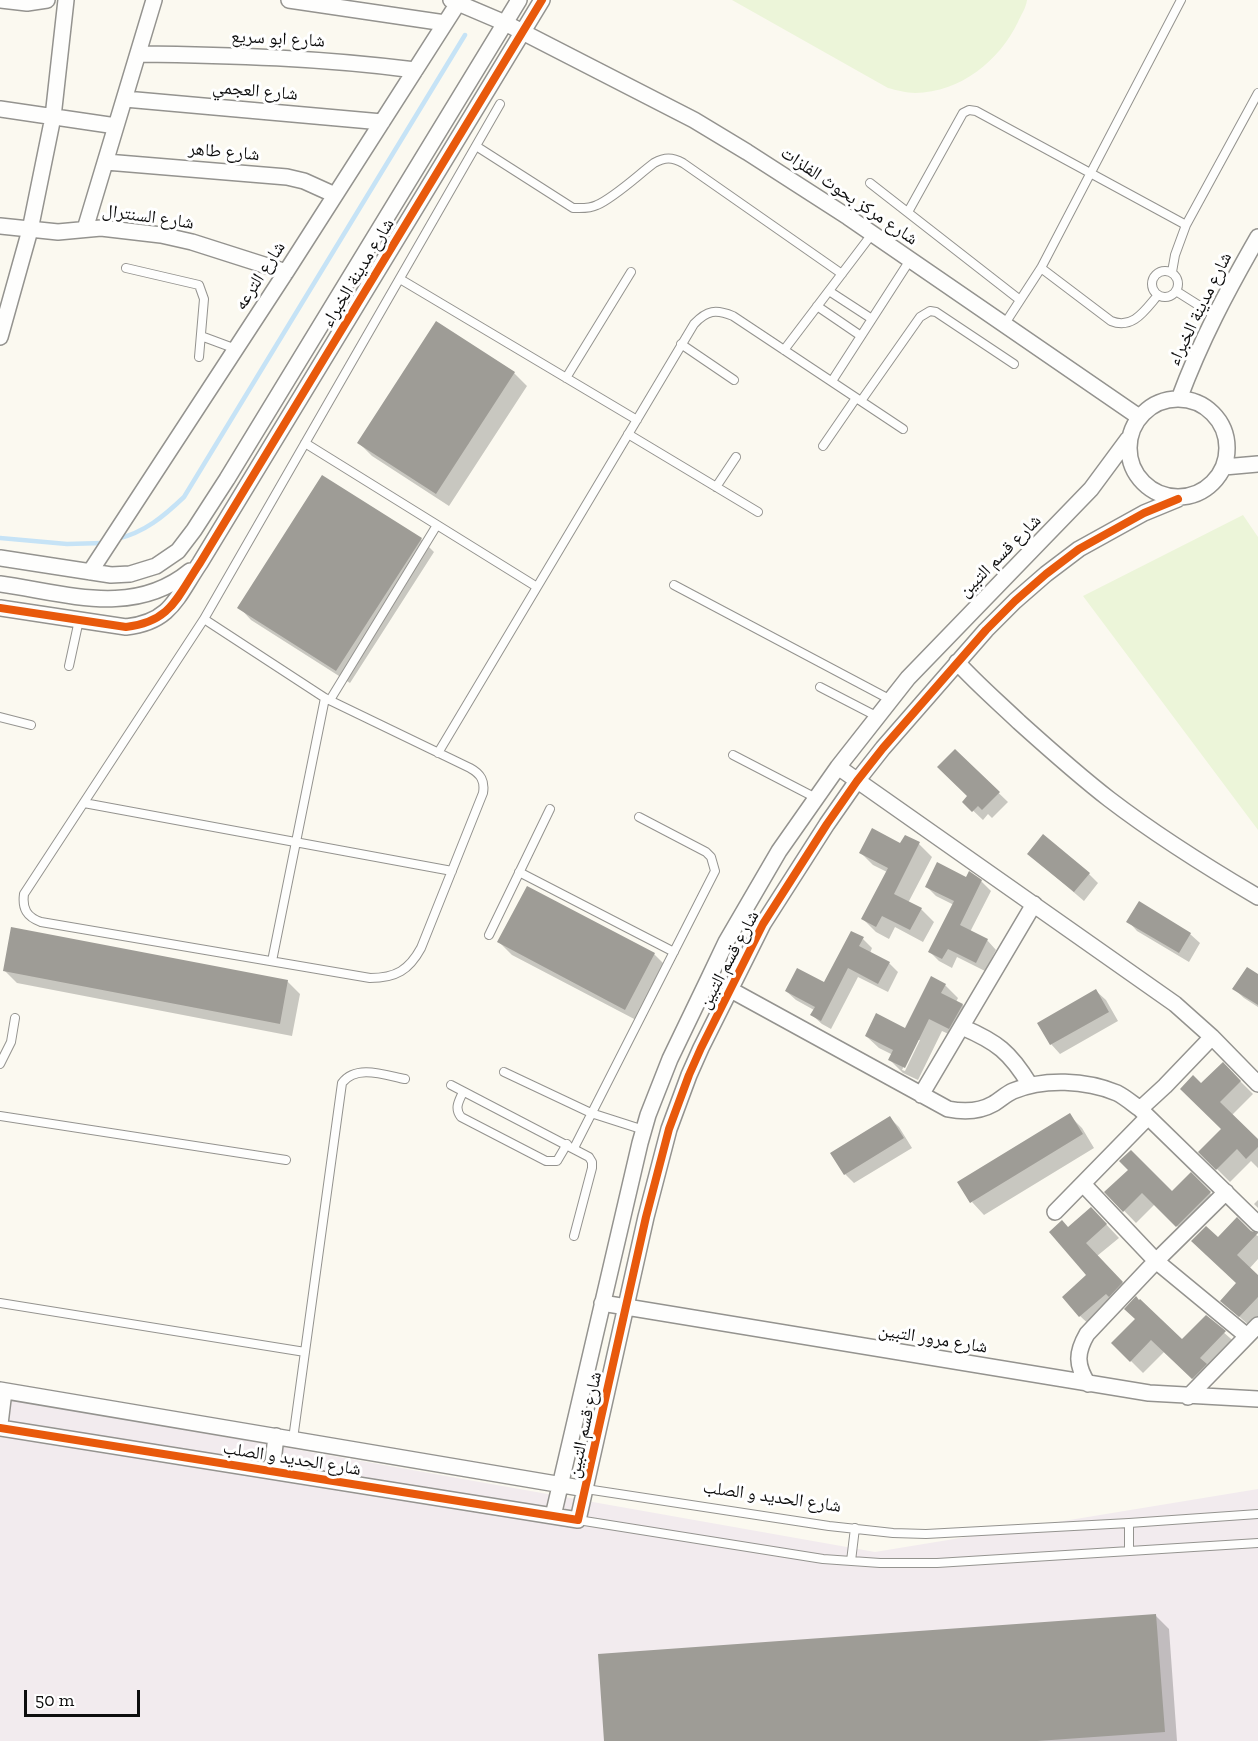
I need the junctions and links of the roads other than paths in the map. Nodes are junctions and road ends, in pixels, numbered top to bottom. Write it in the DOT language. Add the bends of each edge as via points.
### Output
graph roads {
  1 [pos="1,0"];
  2 [pos="47,0"];
  3 [pos="66,0"];
  4 [pos="154,0"];
  5 [pos="289,0"];
  6 [pos="519,0"];
  7 [pos="542,0"];
  8 [pos="1180,0"];
  9 [pos="456,1"];
  10 [pos="445,23"];
  11 [pos="506,23"];
  12 [pos="522,32"];
  13 [pos="138,54"];
  14 [pos="415,70"];
  15 [pos="1258,93"];
  16 [pos="125,99"];
  17 [pos="500,104"];
  18 [pos="0,109"];
  19 [pos="53,117"];
  20 [pos="382,122"];
  21 [pos="116,126"];
  22 [pos="476,146"];
  23 [pos="106,162"];
  24 [pos="1090,173"];
  25 [pos="870,183"];
  26 [pos="335,195"];
  27 [pos="908,212"];
  28 [pos="1186,225"];
  29 [pos="0,226"];
  30 [pos="85,229"];
  31 [pos="30,230"];
  32 [pos="872,234"];
  33 [pos="1258,237"];
  34 [pos="910,260"];
  35 [pos="126,268"];
  36 [pos="1041,268"];
  37 [pos="286,272"];
  38 [pos="631,272"];
  39 [pos="1172,272"];
  40 [pos="842,274"];
  41 [pos="400,279"];
  42 [pos="830,291"];
  43 [pos="1176,291"];
  44 [pos="1158,295"];
  45 [pos="1020,300"];
  46 [pos="817,306"];
  47 [pos="1214,315"];
  48 [pos="872,320"];
  49 [pos="1004,325"];
  50 [pos="201,336"];
  51 [pos="861,336"];
  52 [pos="0,337"];
  53 [pos="681,344"];
  54 [pos="236,349"];
  55 [pos="784,350"];
  56 [pos="199,357"];
  57 [pos="1014,364"];
  58 [pos="566,378"];
  59 [pos="734,380"];
  60 [pos="832,381"];
  61 [pos="859,399"];
  62 [pos="1179,399"];
  63 [pos="1139,417"];
  64 [pos="637,420"];
  65 [pos="903,429"];
  66 [pos="628,434"];
  67 [pos="1128,439"];
  68 [pos="305,443"];
  69 [pos="823,446"];
  70 [pos="736,457"];
  71 [pos="1258,464"];
  72 [pos="1224,467"];
  73 [pos="716,487"];
  74 [pos="1178,499"];
  75 [pos="758,512"];
  76 [pos="437,525"];
  77 [pos="0,558"];
  78 [pos="200,563"];
  79 [pos="90,572"];
  80 [pos="0,584"];
  81 [pos="674,585"];
  82 [pos="537,587"];
  83 [pos="0,608"];
  84 [pos="204,619"];
  85 [pos="79,620"];
  86 [pos="957,662"];
  87 [pos="69,666"];
  88 [pos="820,687"];
  89 [pos="328,699"];
  90 [pos="891,700"];
  91 [pos="0,717"];
  92 [pos="878,717"];
  93 [pos="31,725"];
  94 [pos="438,753"];
  95 [pos="733,755"];
  96 [pos="838,767"];
  97 [pos="857,781"];
  98 [pos="816,798"];
  99 [pos="84,803"];
  100 [pos="550,808"];
  101 [pos="639,817"];
  102 [pos="296,842"];
  103 [pos="452,871"];
  104 [pos="519,872"];
  105 [pos="1258,897"];
  106 [pos="1034,904"];
  107 [pos="489,935"];
  108 [pos="674,952"];
  109 [pos="272,961"];
  110 [pos="731,990"];
  111 [pos="15,1018"];
  112 [pos="962,1028"];
  113 [pos="1212,1037"];
  114 [pos="0,1064"];
  115 [pos="504,1072"];
  116 [pos="405,1079"];
  117 [pos="1258,1084"];
  118 [pos="451,1085"];
  119 [pos="1030,1085"];
  120 [pos="463,1092"];
  121 [pos="921,1095"];
  122 [pos="591,1113"];
  123 [pos="1144,1113"];
  124 [pos="0,1116"];
  125 [pos="644,1130"];
  126 [pos="570,1146"];
  127 [pos="286,1160"];
  128 [pos="1083,1184"];
  129 [pos="1226,1192"];
  130 [pos="1055,1212"];
  131 [pos="1258,1224"];
  132 [pos="574,1236"];
  133 [pos="1156,1261"];
  134 [pos="0,1303"];
  135 [pos="602,1304"];
  136 [pos="626,1308"];
  137 [pos="1252,1330"];
  138 [pos="304,1352"];
  139 [pos="1088,1384"];
  140 [pos="2,1390"];
  141 [pos="1188,1397"];
  142 [pos="1258,1399"];
  143 [pos="0,1426"];
  144 [pos="276,1436"];
  145 [pos="293,1439"];
  146 [pos="272,1471"];
  147 [pos="561,1484"];
  148 [pos="586,1489"];
  149 [pos="1258,1514"];
  150 [pos="553,1516"];
  151 [pos="578,1520"];
  152 [pos="1129,1523"];
  153 [pos="855,1528"];
  154 [pos="1258,1543"];
  155 [pos="1129,1551"];
  156 [pos="851,1561"];
  1 -- 2 [label="street"];
  3 -- 19 [label="street"];
  4 -- 13 [label="street"];
  5 -- 10 [label="street"];
  6 -- 11 [label="street, شارع مدينة الخبراء"];
  7 -- 12 [label="street, شارع مدينة الخبراء"];
  8 -- 24 [label="lane"];
  9 -- 10 [label="street, شارع الترعه"];
  9 -- 11 [label="street, شارع مركز بحوث الفلزات"];
  10 -- 14 [label="street, شارع الترعه"];
  11 -- 12 [label="street, شارع مركز بحوث الفلزات"];
  11 -- 79 [label="street, شارع مدينة الخبراء" via="194,530 178,551 156,566 130,574"];
  12 -- 32 [label="street, شارع مركز بحوث الفلزات" via="694,120"];
  12 -- 78 [label="street, شارع مدينة الخبراء"];
  13 -- 14 [label="street, شارع ابو سريع" via="275,57"];
  13 -- 16 [label="street"];
  14 -- 20 [label="street, شارع الترعه"];
  15 -- 28 [label="lane"];
  16 -- 20 [label="street, شارع العجمي"];
  16 -- 21 [label="street"];
  17 -- 22 [label="lane"];
  18 -- 19 [label="street"];
  19 -- 21 [label="street"];
  19 -- 31 [label="street"];
  20 -- 26 [label="street, شارع الترعه"];
  21 -- 23 [label="street"];
  22 -- 40 [label="lane" via="573,208 584,209 605,201 654,163 674,158"];
  22 -- 41 [label="lane"];
  23 -- 26 [label="street, شارع طاهر" via="287,177"];
  23 -- 30 [label="street"];
  24 -- 27 [label="lane" via="969,110 963,113"];
  24 -- 28 [label="lane"];
  24 -- 36 [label="lane"];
  25 -- 27 [label="lane"];
  26 -- 37 [label="street, شارع الترعه"];
  27 -- 45 [label="lane"];
  28 -- 39 [label="lane"];
  29 -- 31 [label="street, شارع السنترال"];
  30 -- 31 [label="street, شارع السنترال"];
  30 -- 37 [label="street, شارع السنترال" via="161,235"];
  31 -- 52 [label="street"];
  32 -- 34 [label="street, شارع مركز بحوث الفلزات"];
  32 -- 40 [label="lane"];
  33 -- 47 [label="street, شارع مدينة الخبراء"];
  34 -- 48 [label="lane"];
  34 -- 49 [label="street, شارع مركز بحوث الفلزات"];
  35 -- 50 [label="lane" via="199,285 204,299"];
  36 -- 44 [label="lane" via="1118,324 1134,321"];
  36 -- 45 [label="lane"];
  37 -- 54 [label="street, شارع الترعه"];
  38 -- 58 [label="lane"];
  39 -- 43 [label="lane" via="1178,280"];
  39 -- 44 [label="lane" via="1162,270 1153,277 1152,287"];
  40 -- 42 [label="lane"];
  41 -- 58 [label="lane"];
  41 -- 68 [label="lane"];
  42 -- 46 [label="lane"];
  42 -- 48 [label="lane"];
  43 -- 44 [label="lane" via="1168,297"];
  43 -- 47 [label="lane"];
  45 -- 49 [label="lane"];
  46 -- 51 [label="lane"];
  46 -- 55 [label="lane"];
  47 -- 62 [label="street, شارع مدينة الخبراء"];
  48 -- 51 [label="lane"];
  49 -- 63 [label="street, شارع مركز بحوث الفلزات"];
  50 -- 54 [label="lane"];
  50 -- 56 [label="lane"];
  51 -- 60 [label="lane"];
  53 -- 55 [label="lane" via="702,316 723,312"];
  53 -- 59 [label="lane"];
  53 -- 64 [label="lane"];
  54 -- 79 [label="street, شارع الترعه"];
  55 -- 60 [label="lane"];
  57 -- 61 [label="lane" via="930,311 920,317"];
  58 -- 64 [label="lane"];
  60 -- 61 [label="lane"];
  61 -- 65 [label="lane"];
  61 -- 69 [label="lane"];
  62 -- 63 [label="street" via="1150,407"];
  62 -- 72 [label="street" via="1198,403 1214,414 1224,430 1228,449"];
  63 -- 67 [label="street"];
  64 -- 66 [label="lane"];
  66 -- 73 [label="lane"];
  66 -- 82 [label="lane"];
  67 -- 74 [label="street" via="1129,461 1139,481 1157,494"];
  67 -- 90 [label="street, شارع قسم التبين" via="1091,489"];
  68 -- 76 [label="lane"];
  68 -- 84 [label="lane"];
  70 -- 73 [label="lane"];
  71 -- 72 [label="street"];
  72 -- 74 [label="street" via="1213,483 1197,495"];
  73 -- 75 [label="lane"];
  74 -- 86 [label="street, شارع قسم التبين" via="1079,549 1015,601"];
  76 -- 82 [label="lane"];
  76 -- 89 [label="lane"];
  77 -- 79 [label="street"];
  78 -- 80 [label="street" via="163,588 122,600"];
  78 -- 85 [label="street, شارع مدينة الخبراء" via="170,609 157,619 126,627"];
  81 -- 90 [label="lane"];
  82 -- 94 [label="lane"];
  83 -- 85 [label="street, شارع مدينة الخبراء"];
  84 -- 89 [label="lane"];
  84 -- 99 [label="lane"];
  85 -- 87 [label="lane"];
  86 -- 97 [label="street, شارع قسم التبين"];
  86 -- 105 [label="street" via="1028,730 1111,800"];
  88 -- 92 [label="lane"];
  89 -- 94 [label="lane"];
  89 -- 102 [label="lane"];
  90 -- 92 [label="street, شارع قسم التبين"];
  91 -- 93 [label="lane"];
  92 -- 96 [label="street, شارع قسم التبين"];
  94 -- 103 [label="lane" via="477,772 484,785"];
  95 -- 98 [label="lane"];
  96 -- 97 [label="street"];
  96 -- 98 [label="street, شارع قسم التبين"];
  97 -- 106 [label="street"];
  97 -- 110 [label="street, شارع قسم التبين" via="763,924"];
  98 -- 125 [label="street, شارع قسم التبين" via="779,851 726,942 670,1059"];
  99 -- 102 [label="lane"];
  99 -- 109 [label="lane" via="24,894 23,903 32,918"];
  100 -- 104 [label="lane"];
  101 -- 108 [label="lane" via="706,852 714,864 713,876"];
  102 -- 103 [label="lane"];
  102 -- 109 [label="lane"];
  103 -- 109 [label="lane" via="415,959 395,975 370,978"];
  104 -- 107 [label="lane"];
  104 -- 108 [label="lane"];
  106 -- 112 [label="street"];
  106 -- 113 [label="street" via="1175,1004"];
  108 -- 122 [label="lane"];
  110 -- 121 [label="street"];
  110 -- 136 [label="street, شارع قسم التبين" via="701,1048 672,1120"];
  111 -- 114 [label="lane"];
  112 -- 119 [label="street" via="1002,1048"];
  112 -- 121 [label="street"];
  113 -- 117 [label="street"];
  113 -- 123 [label="street"];
  115 -- 122 [label="lane"];
  116 -- 138 [label="lane" via="355,1072 342,1083"];
  118 -- 120 [label="lane"];
  119 -- 121 [label="street" via="978,1110 963,1112"];
  119 -- 123 [label="street" via="1098,1086 1119,1094"];
  120 -- 126 [label="lane"];
  120 -- 126 [label="lane" via="457,1104 461,1117 546,1161 557,1161"];
  122 -- 125 [label="lane"];
  122 -- 126 [label="lane"];
  123 -- 128 [label="street"];
  123 -- 129 [label="street"];
  124 -- 127 [label="lane"];
  125 -- 135 [label="street, شارع قسم التبين"];
  126 -- 132 [label="lane" via="592,1162"];
  128 -- 130 [label="street"];
  128 -- 133 [label="street"];
  129 -- 131 [label="street"];
  129 -- 133 [label="street"];
  133 -- 137 [label="street"];
  133 -- 139 [label="street" via="1080,1346 1078,1359"];
  134 -- 138 [label="lane"];
  135 -- 136 [label="street, شارع مرور التبين"];
  135 -- 147 [label="street, شارع قسم التبين"];
  136 -- 139 [label="street, شارع مرور التبين"];
  136 -- 148 [label="street, شارع قسم التبين"];
  137 -- 141 [label="street"];
  138 -- 145 [label="lane"];
  139 -- 141 [label="street, شارع مرور التبين"];
  140 -- 143 [label="street"];
  140 -- 144 [label="street, شارع الحديد و الصلب"];
  141 -- 142 [label="street, شارع مرور التبين"];
  143 -- 146 [label="street, شارع الحديد و الصلب"];
  144 -- 145 [label="street, شارع الحديد و الصلب"];
  144 -- 146 [label="street"];
  145 -- 147 [label="street, شارع الحديد و الصلب"];
  146 -- 150 [label="street, شارع الحديد و الصلب"];
  147 -- 148 [label="street, شارع الحديد و الصلب"];
  147 -- 150 [label="street, شارع قسم التبين"];
  148 -- 151 [label="street, شارع قسم التبين"];
  148 -- 153 [label="lane, شارع الحديد و الصلب"];
  149 -- 152 [label="lane, شارع الحديد و الصلب"];
  150 -- 151 [label="street, شارع الحديد و الصلب"];
  151 -- 156 [label="lane, شارع الحديد و الصلب"];
  152 -- 153 [label="lane, شارع الحديد و الصلب" via="926,1534"];
  152 -- 155 [label="lane"];
  153 -- 156 [label="lane"];
  154 -- 155 [label="lane, شارع الحديد و الصلب"];
  155 -- 156 [label="lane, شارع الحديد و الصلب" via="937,1563"];
}
